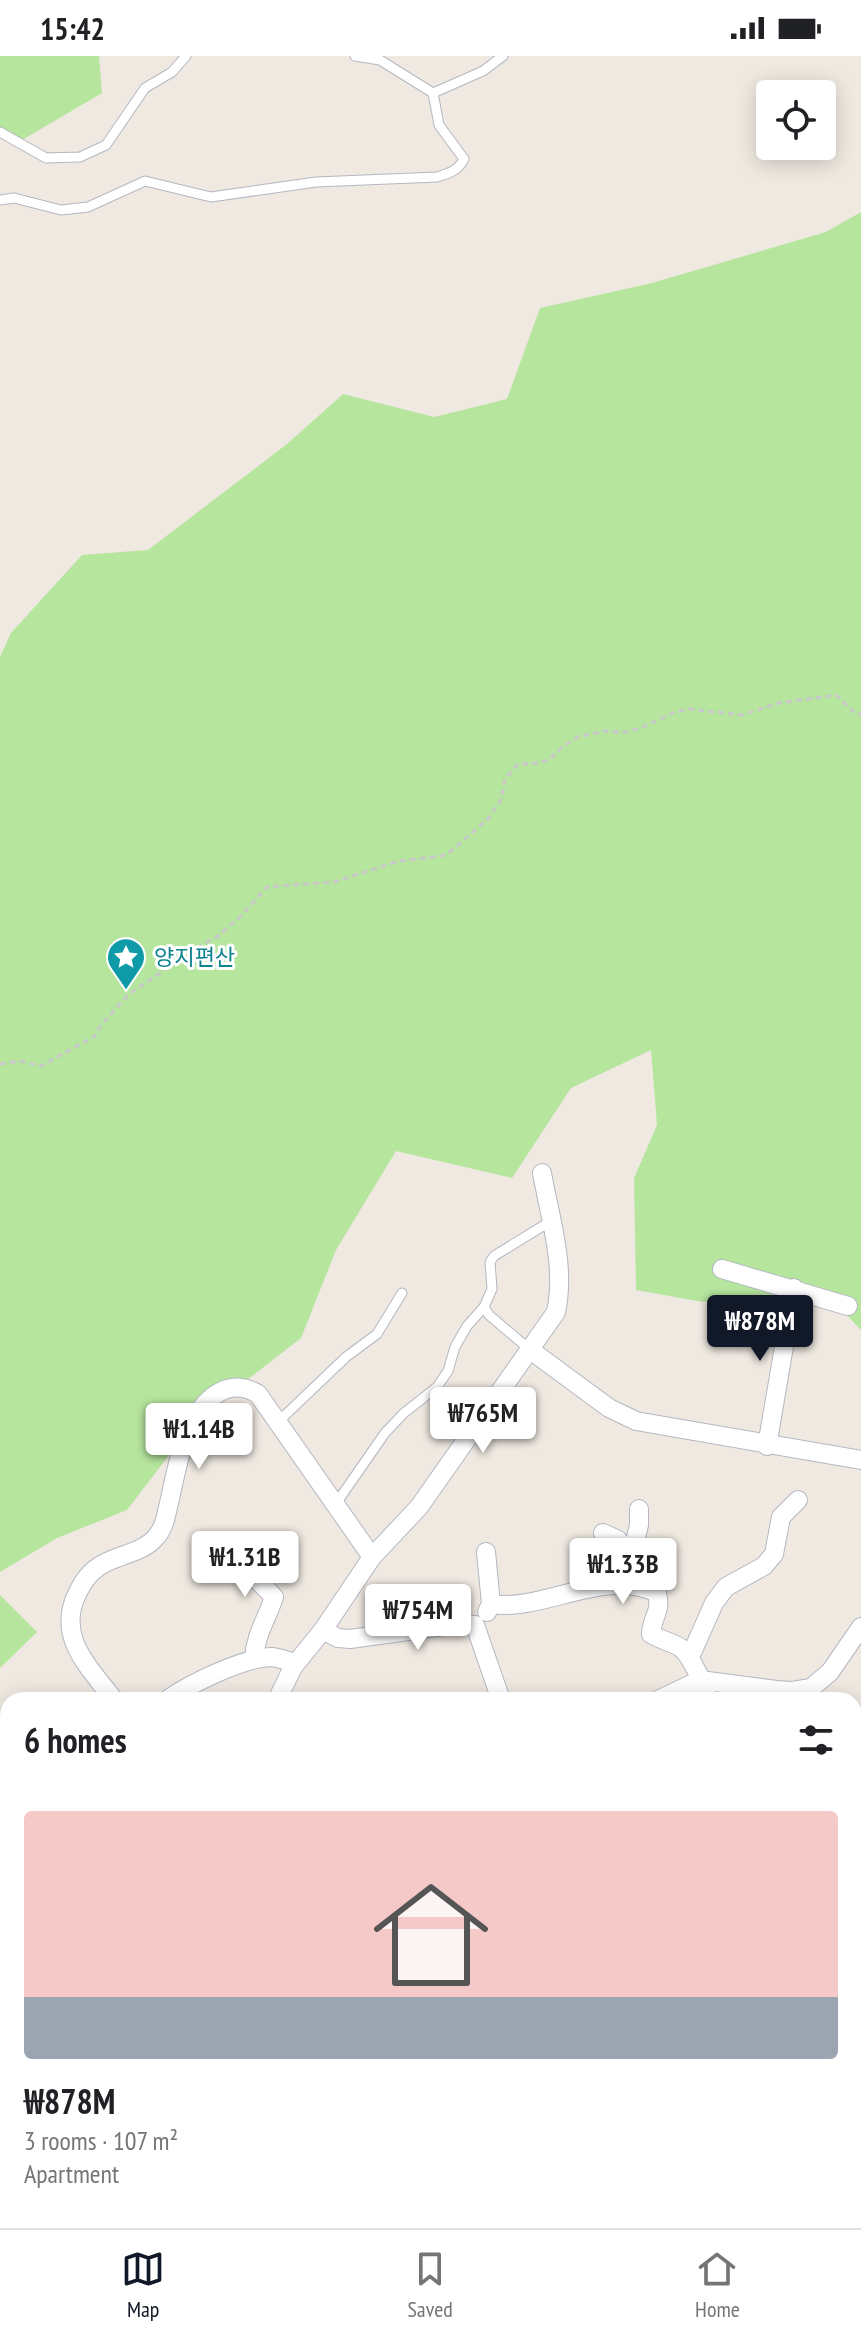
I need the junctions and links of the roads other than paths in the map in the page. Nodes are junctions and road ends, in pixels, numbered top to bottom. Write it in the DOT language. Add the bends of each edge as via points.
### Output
graph roads {
  1 [pos="186,56"];
  2 [pos="355,56"];
  3 [pos="503,56"];
  4 [pos="433,93"];
  5 [pos="0,132"];
  6 [pos="0,200"];
  7 [pos="542,1173"];
  8 [pos="551,1221"];
  9 [pos="722,1269"];
  10 [pos="794,1288"];
  11 [pos="402,1293"];
  12 [pos="848,1306"];
  13 [pos="484,1307"];
  14 [pos="529,1349"];
  15 [pos="279,1421"];
  16 [pos="767,1446"];
  17 [pos="861,1460"];
  18 [pos="798,1500"];
  19 [pos="335,1505"];
  20 [pos="639,1509"];
  21 [pos="603,1533"];
  22 [pos="249,1544"];
  23 [pos="486,1552"];
  24 [pos="628,1554"];
  25 [pos="372,1557"];
  26 [pos="624,1584"];
  27 [pos="491,1604"];
  28 [pos="475,1625"];
  29 [pos="861,1627"];
  30 [pos="323,1630"];
  31 [pos="690,1657"];
  32 [pos="254,1659"];
  33 [pos="296,1663"];
  34 [pos="700,1680"];
  35 [pos="108,1692"];
  36 [pos="182,1692"];
  37 [pos="281,1692"];
  38 [pos="498,1692"];
  39 [pos="675,1692"];
  40 [pos="706,1692"];
  1 -- 5 [label="lane" via="145,88 106,145 80,157 46,158"];
  2 -- 4 [label="lane" via="380,60"];
  3 -- 4 [label="lane"];
  4 -- 6 [label="lane" via="439,125 464,159 456,170 437,177 316,182 211,197 145,181 88,207 61,210 14,198"];
  7 -- 8 [label="street"];
  8 -- 13 [label="lane" via="494,1256 492,1289"];
  8 -- 14 [label="street" via="560,1290 556,1312"];
  9 -- 10 [label="street"];
  10 -- 12 [label="street"];
  10 -- 16 [label="street"];
  11 -- 15 [label="lane" via="377,1334"];
  13 -- 14 [label="lane"];
  13 -- 19 [label="lane" via="467,1326 437,1387 385,1433"];
  14 -- 16 [label="street" via="609,1408 636,1421"];
  14 -- 25 [label="street" via="419,1507"];
  15 -- 19 [label="street"];
  15 -- 35 [label="street" via="248,1388 226,1388 207,1400 184,1447 165,1522 155,1539 85,1578 68,1621 73,1642"];
  16 -- 17 [label="street"];
  18 -- 31 [label="street" via="781,1517 774,1554 764,1566 726,1587 714,1603"];
  19 -- 25 [label="street"];
  20 -- 24 [label="street"];
  21 -- 24 [label="street" via="618,1540"];
  22 -- 32 [label="street" via="255,1580 274,1597 257,1634"];
  23 -- 27 [label="street"];
  24 -- 26 [label="street"];
  25 -- 30 [label="street"];
  26 -- 27 [label="street" via="524,1604"];
  26 -- 31 [label="street" via="657,1593 660,1605 651,1634"];
  27 -- 28 [label="street"];
  28 -- 30 [label="street" via="350,1639"];
  28 -- 38 [label="street"];
  29 -- 34 [label="street" via="830,1672 811,1688 792,1691"];
  30 -- 33 [label="street"];
  31 -- 34 [label="street"];
  32 -- 33 [label="street"];
  32 -- 36 [label="street"];
  33 -- 37 [label="street"];
  34 -- 39 [label="street"];
  34 -- 40 [label="street"];
}
